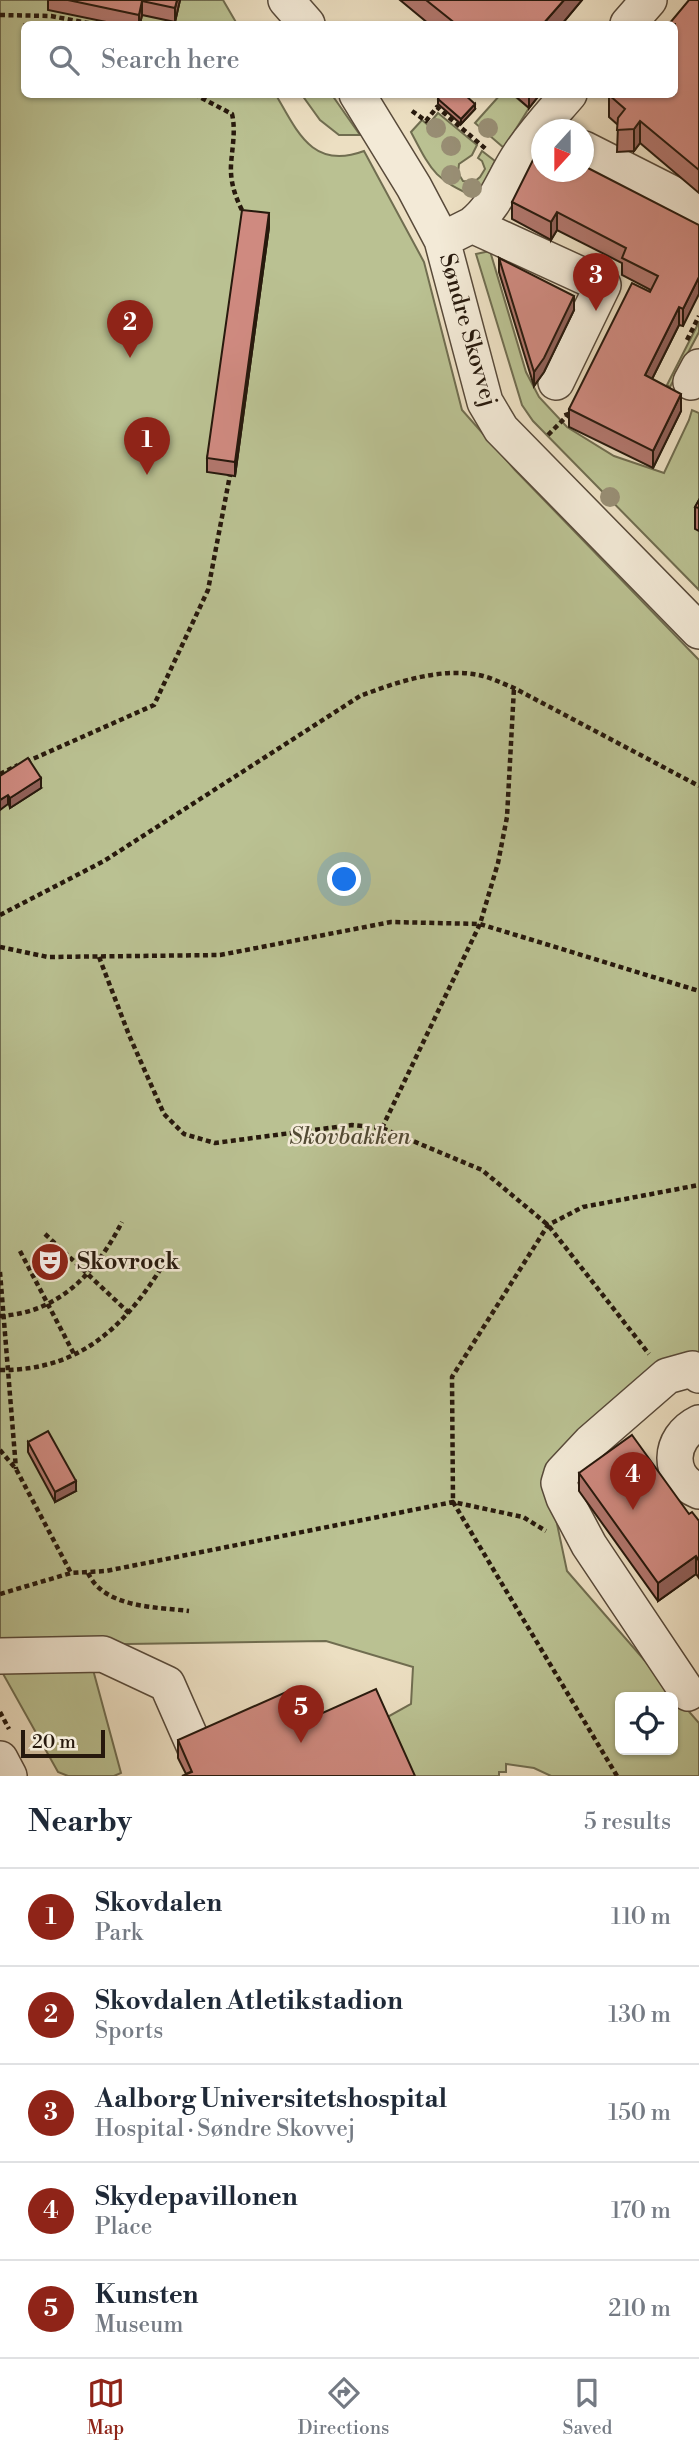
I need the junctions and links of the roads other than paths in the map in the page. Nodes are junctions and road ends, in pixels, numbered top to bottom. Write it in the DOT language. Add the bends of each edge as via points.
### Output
graph roads {
  1 [pos="286,0"];
  2 [pos="649,0"];
  3 [pos="304,21"];
  4 [pos="631,21"];
  5 [pos="359,98"];
  6 [pos="566,98"];
  7 [pos="550,119"];
  8 [pos="531,144"];
  9 [pos="594,154"];
  10 [pos="699,212"];
  11 [pos="457,233"];
  12 [pos="556,382"];
  13 [pos="699,631"];
  14 [pos="683,1376"];
  15 [pos="699,1423"];
  16 [pos="699,1491"];
  17 [pos="0,1656"];
  18 [pos="688,1693"];
  19 [pos="196,1749"];
  20 [pos="0,1759"];
  21 [pos="9,1776"];
  1 -- 3 [label="street"];
  2 -- 4 [label="street"];
  5 -- 11 [label="street, Søndre Skovvej" via="414,187"];
  6 -- 7 [label="street"];
  8 -- 11 [label="street" via="484,216"];
  9 -- 10 [label="street"];
  11 -- 12 [label="street" via="603,285"];
  11 -- 13 [label="street, Søndre Skovvej" via="485,402 501,429"];
  14 -- 18 [label="street" via="591,1443 562,1473 559,1483 589,1545"];
  15 -- 16 [label="street" via="678,1441 675,1465 681,1478"];
  17 -- 19 [label="street" via="103,1654 167,1684"];
  20 -- 21 [label="street"];
}
